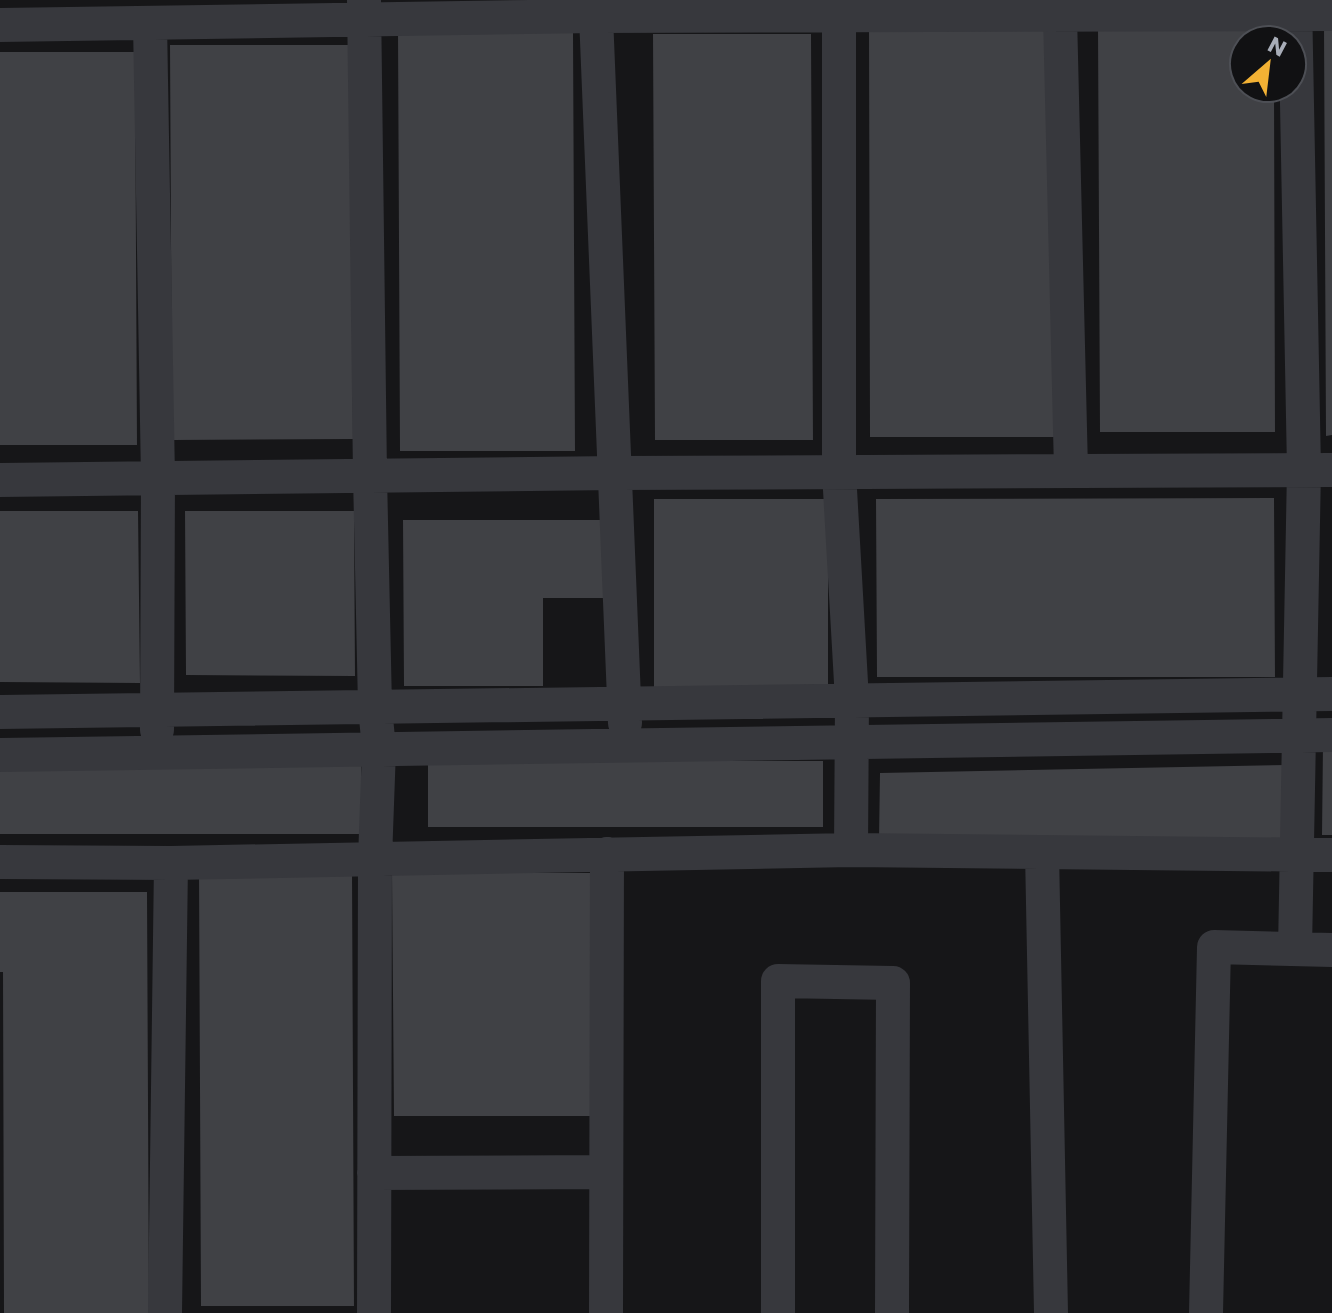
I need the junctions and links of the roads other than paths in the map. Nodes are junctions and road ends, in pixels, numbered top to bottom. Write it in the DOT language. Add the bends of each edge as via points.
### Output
graph roads {
  1 [pos="1156,7"];
  2 [pos="1295,7"];
  3 [pos="798,8"];
  4 [pos="934,8"];
  5 [pos="364,10"];
  6 [pos="234,11"];
  7 [pos="582,11"];
  8 [pos="79,12"];
  9 [pos="1332,14"];
  10 [pos="1060,15"];
  11 [pos="839,16"];
  12 [pos="150,23"];
  13 [pos="0,25"];
  14 [pos="1318,469"];
  15 [pos="1071,470"];
  16 [pos="839,472"];
  17 [pos="616,473"];
  18 [pos="370,475"];
  19 [pos="158,478"];
  20 [pos="0,480"];
  21 [pos="1316,694"];
  22 [pos="852,700"];
  23 [pos="625,703"];
  24 [pos="375,707"];
  25 [pos="158,710"];
  26 [pos="0,712"];
  27 [pos="1316,735"];
  28 [pos="851,742"];
  29 [pos="624,746"];
  30 [pos="379,749"];
  31 [pos="157,753"];
  32 [pos="0,755"];
  33 [pos="851,850"];
  34 [pos="1042,852"];
  35 [pos="607,854"];
  36 [pos="1297,855"];
  37 [pos="1332,855"];
  38 [pos="375,859"];
  39 [pos="0,862"];
  40 [pos="171,863"];
  41 [pos="1295,949"];
  42 [pos="1332,950"];
  43 [pos="606,1172"];
  44 [pos="374,1173"];
  45 [pos="165,1313"];
  46 [pos="374,1313"];
  47 [pos="606,1313"];
  48 [pos="778,1313"];
  49 [pos="892,1313"];
  50 [pos="1051,1313"];
  51 [pos="1206,1313"];
  1 -- 2 [label="street"];
  1 -- 10 [label="street"];
  2 -- 9 [label="street"];
  2 -- 14 [label="street"];
  3 -- 7 [label="street"];
  3 -- 11 [label="street"];
  4 -- 10 [label="street"];
  4 -- 11 [label="street"];
  5 -- 6 [label="street"];
  5 -- 7 [label="street"];
  5 -- 18 [label="street"];
  6 -- 12 [label="street"];
  7 -- 17 [label="street"];
  8 -- 12 [label="street"];
  8 -- 13 [label="street"];
  10 -- 15 [label="street"];
  11 -- 16 [label="street"];
  12 -- 19 [label="street"];
  14 -- 15 [label="street"];
  14 -- 21 [label="street"];
  15 -- 16 [label="street"];
  16 -- 17 [label="street"];
  16 -- 22 [label="street"];
  17 -- 18 [label="street"];
  17 -- 23 [label="street"];
  18 -- 19 [label="street"];
  18 -- 24 [label="street"];
  19 -- 20 [label="street"];
  19 -- 25 [label="street"];
  21 -- 22 [label="street"];
  21 -- 27 [label="street"];
  22 -- 23 [label="street"];
  22 -- 28 [label="street"];
  23 -- 24 [label="street"];
  23 -- 29 [label="street"];
  24 -- 25 [label="street"];
  24 -- 30 [label="street"];
  25 -- 26 [label="street"];
  25 -- 31 [label="street"];
  27 -- 28 [label="street"];
  27 -- 36 [label="street"];
  28 -- 29 [label="street"];
  28 -- 33 [label="street"];
  29 -- 30 [label="street"];
  30 -- 31 [label="street"];
  30 -- 38 [label="street"];
  31 -- 32 [label="street"];
  33 -- 34 [label="street"];
  33 -- 35 [label="street"];
  34 -- 36 [label="street"];
  34 -- 50 [label="street"];
  35 -- 38 [label="street"];
  35 -- 43 [label="street"];
  36 -- 37 [label="street"];
  36 -- 41 [label="street"];
  38 -- 40 [label="street"];
  38 -- 44 [label="street"];
  39 -- 40 [label="street"];
  40 -- 45 [label="street"];
  41 -- 42 [label="street"];
  41 -- 51 [label="street" via="1214,947"];
  43 -- 44 [label="street"];
  43 -- 47 [label="street"];
  44 -- 46 [label="street"];
  48 -- 49 [label="street" via="778,981 893,983"];
}
